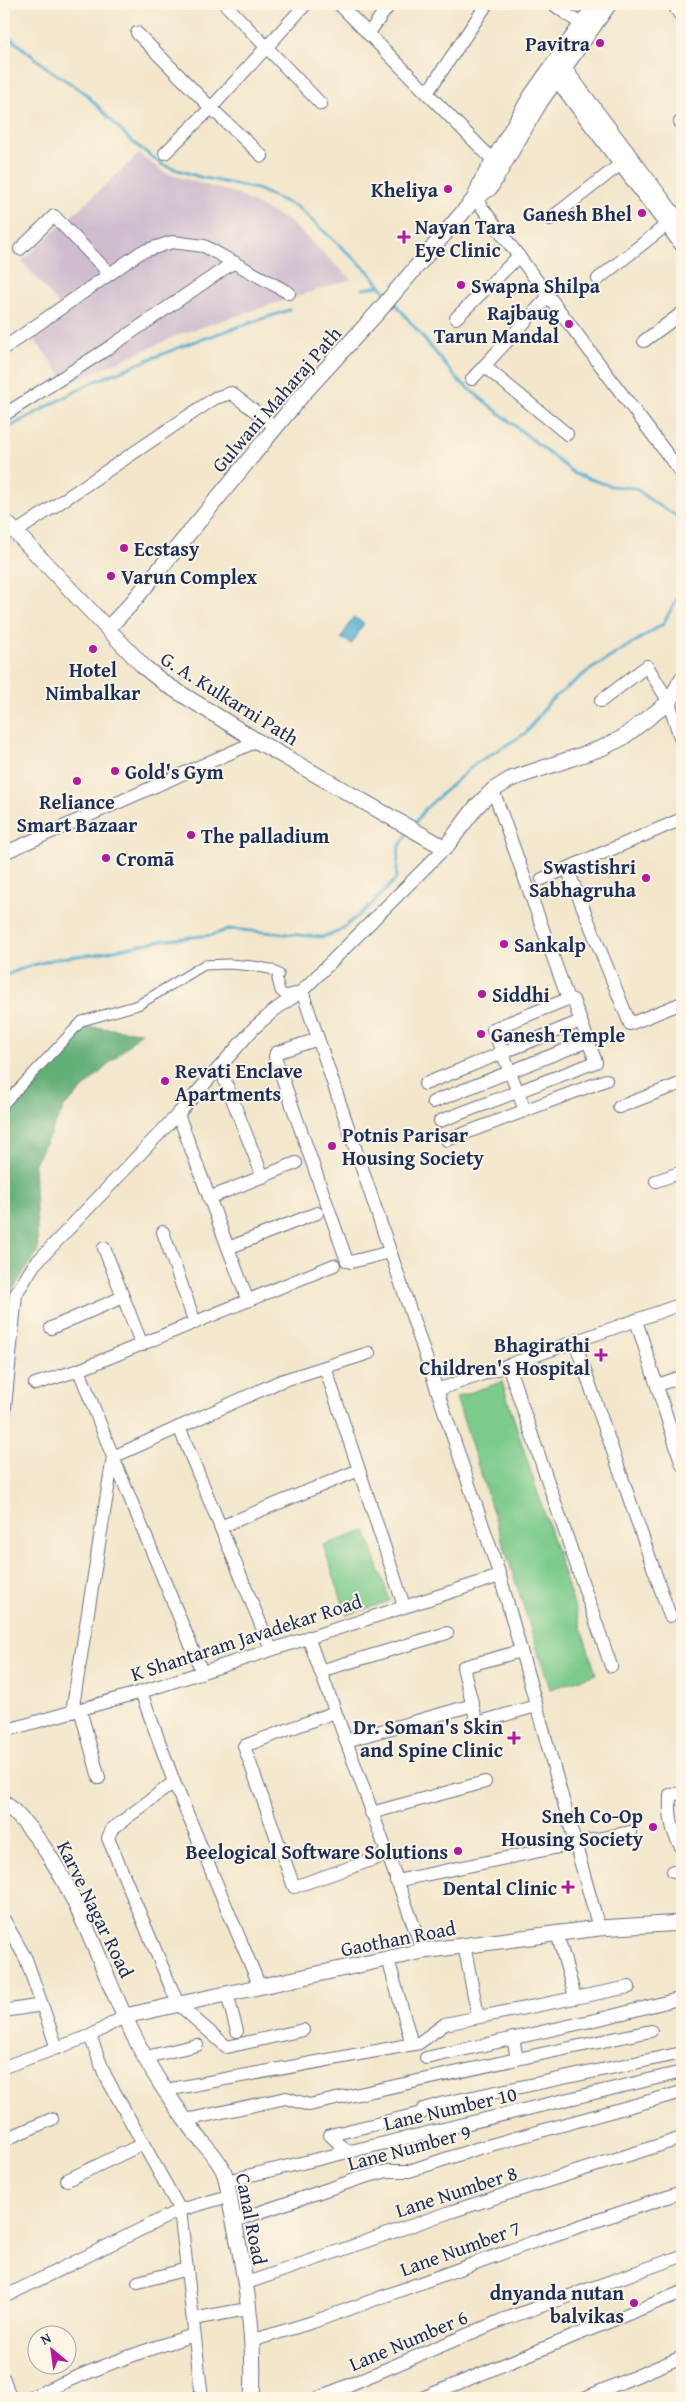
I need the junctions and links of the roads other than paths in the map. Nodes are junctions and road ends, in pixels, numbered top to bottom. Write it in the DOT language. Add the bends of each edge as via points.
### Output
graph roads {
  1 [pos="225,4"];
  2 [pos="306,4"];
  3 [pos="339,4"];
  4 [pos="390,4"];
  5 [pos="487,4"];
  6 [pos="553,4"];
  7 [pos="596,4"];
  8 [pos="609,4"];
  9 [pos="672,4"];
  10 [pos="682,18"];
  11 [pos="586,28"];
  12 [pos="137,33"];
  13 [pos="368,34"];
  14 [pos="266,47"];
  15 [pos="557,69"];
  16 [pos="427,93"];
  17 [pos="321,104"];
  18 [pos="211,108"];
  19 [pos="166,153"];
  20 [pos="262,156"];
  21 [pos="493,160"];
  22 [pos="622,163"];
  23 [pos="475,198"];
  24 [pos="550,219"];
  25 [pos="675,222"];
  26 [pos="682,244"];
  27 [pos="20,249"];
  28 [pos="519,256"];
  29 [pos="234,262"];
  30 [pos="110,274"];
  31 [pos="598,279"];
  32 [pos="289,294"];
  33 [pos="548,296"];
  34 [pos="682,314"];
  35 [pos="456,318"];
  36 [pos="644,342"];
  37 [pos="4,348"];
  38 [pos="484,366"];
  39 [pos="472,379"];
  40 [pos="4,414"];
  41 [pos="276,427"];
  42 [pos="566,434"];
  43 [pos="682,474"];
  44 [pos="4,520"];
  45 [pos="16,532"];
  46 [pos="108,628"];
  47 [pos="682,679"];
  48 [pos="601,700"];
  49 [pos="669,702"];
  50 [pos="679,718"];
  51 [pos="257,741"];
  52 [pos="682,744"];
  53 [pos="494,790"];
  54 [pos="682,819"];
  55 [pos="445,848"];
  56 [pos="4,853"];
  57 [pos="567,868"];
  58 [pos="542,879"];
  59 [pos="302,991"];
  60 [pos="568,998"];
  61 [pos="682,1003"];
  62 [pos="582,1020"];
  63 [pos="318,1039"];
  64 [pos="588,1041"];
  65 [pos="502,1052"];
  66 [pos="220,1068"];
  67 [pos="510,1070"];
  68 [pos="606,1080"];
  69 [pos="682,1083"];
  70 [pos="425,1084"];
  71 [pos="518,1093"];
  72 [pos="433,1102"];
  73 [pos="4,1104"];
  74 [pos="620,1107"];
  75 [pos="525,1110"];
  76 [pos="178,1114"];
  77 [pos="440,1121"];
  78 [pos="447,1140"];
  79 [pos="296,1163"];
  80 [pos="682,1172"];
  81 [pos="263,1177"];
  82 [pos="656,1181"];
  83 [pos="209,1198"];
  84 [pos="318,1213"];
  85 [pos="163,1232"];
  86 [pos="104,1248"];
  87 [pos="228,1248"];
  88 [pos="390,1252"];
  89 [pos="334,1266"];
  90 [pos="123,1297"];
  91 [pos="248,1301"];
  92 [pos="682,1304"];
  93 [pos="636,1320"];
  94 [pos="195,1322"];
  95 [pos="51,1328"];
  96 [pos="575,1342"];
  97 [pos="142,1345"];
  98 [pos="369,1353"];
  99 [pos="508,1365"];
  100 [pos="325,1367"];
  101 [pos="79,1370"];
  102 [pos="682,1377"];
  103 [pos="35,1384"];
  104 [pos="657,1385"];
  105 [pos="437,1390"];
  106 [pos="4,1417"];
  107 [pos="179,1427"];
  108 [pos="112,1457"];
  109 [pos="682,1465"];
  110 [pos="359,1470"];
  111 [pos="220,1527"];
  112 [pos="500,1576"];
  113 [pos="404,1606"];
  114 [pos="670,1616"];
  115 [pos="447,1632"];
  116 [pos="308,1637"];
  117 [pos="270,1649"];
  118 [pos="521,1651"];
  119 [pos="610,1666"];
  120 [pos="320,1671"];
  121 [pos="202,1672"];
  122 [pos="141,1692"];
  123 [pos="473,1705"];
  124 [pos="536,1706"];
  125 [pos="76,1711"];
  126 [pos="335,1712"];
  127 [pos="4,1731"];
  128 [pos="346,1740"];
  129 [pos="99,1778"];
  130 [pos="174,1782"];
  131 [pos="485,1782"];
  132 [pos="682,1793"];
  133 [pos="4,1802"];
  134 [pos="371,1813"];
  135 [pos="630,1832"];
  136 [pos="576,1845"];
  137 [pos="682,1848"];
  138 [pos="386,1855"];
  139 [pos="396,1881"];
  140 [pos="4,1920"];
  141 [pos="682,1923"];
  142 [pos="599,1928"];
  143 [pos="557,1933"];
  144 [pos="464,1945"];
  145 [pos="422,1951"];
  146 [pos="388,1959"];
  147 [pos="260,1987"];
  148 [pos="629,1987"];
  149 [pos="227,1994"];
  150 [pos="575,1997"];
  151 [pos="682,1998"];
  152 [pos="42,2004"];
  153 [pos="178,2004"];
  154 [pos="4,2011"];
  155 [pos="125,2016"];
  156 [pos="478,2016"];
  157 [pos="303,2030"];
  158 [pos="236,2031"];
  159 [pos="651,2031"];
  160 [pos="90,2036"];
  161 [pos="512,2038"];
  162 [pos="412,2044"];
  163 [pos="197,2045"];
  164 [pos="57,2048"];
  165 [pos="682,2053"];
  166 [pos="146,2057"];
  167 [pos="426,2058"];
  168 [pos="517,2059"];
  169 [pos="4,2067"];
  170 [pos="682,2072"];
  171 [pos="166,2090"];
  172 [pos="682,2092"];
  173 [pos="52,2119"];
  174 [pos="186,2120"];
  175 [pos="682,2138"];
  176 [pos="4,2140"];
  177 [pos="143,2144"];
  178 [pos="348,2152"];
  179 [pos="67,2180"];
  180 [pos="226,2180"];
  181 [pos="682,2192"];
  182 [pos="229,2196"];
  183 [pos="180,2210"];
  184 [pos="234,2221"];
  185 [pos="682,2256"];
  186 [pos="187,2269"];
  187 [pos="138,2282"];
  188 [pos="244,2284"];
  189 [pos="682,2292"];
  190 [pos="4,2297"];
  191 [pos="247,2309"];
  192 [pos="193,2319"];
  193 [pos="194,2335"];
  194 [pos="251,2341"];
  195 [pos="682,2357"];
  196 [pos="4,2379"];
  197 [pos="10,2398"];
  198 [pos="28,2398"];
  199 [pos="202,2398"];
  200 [pos="252,2398"];
  201 [pos="318,2398"];
  202 [pos="422,2398"];
  203 [pos="584,2398"];
  1 -- 14 [label="street"];
  2 -- 14 [label="street"];
  3 -- 13 [label="street"];
  4 -- 13 [label="street"];
  5 -- 16 [label="street"];
  6 -- 11 [label="street"];
  7 -- 11 [label="street, Gulwani Maharaj Path"];
  8 -- 11 [label="street, Gulwani Maharaj Path"];
  9 -- 10 [label="street"];
  11 -- 15 [label="street, Gulwani Maharaj Path"];
  12 -- 18 [label="street"];
  13 -- 16 [label="street"];
  14 -- 17 [label="street"];
  14 -- 18 [label="street"];
  15 -- 21 [label="street, Gulwani Maharaj Path" via="531,96"];
  15 -- 22 [label="street"];
  15 -- 23 [label="street, Gulwani Maharaj Path" via="490,188"];
  15 -- 25 [label="street"];
  16 -- 21 [label="street"];
  18 -- 19 [label="street"];
  18 -- 20 [label="street"];
  21 -- 23 [label="street, Gulwani Maharaj Path"];
  22 -- 24 [label="street"];
  22 -- 25 [label="street"];
  23 -- 28 [label="street"];
  23 -- 41 [label="street, Gulwani Maharaj Path"];
  25 -- 26 [label="street"];
  25 -- 31 [label="street"];
  27 -- 30 [label="street" via="54,216"];
  28 -- 33 [label="street"];
  28 -- 35 [label="street"];
  29 -- 30 [label="street" via="204,246 172,242 142,252"];
  29 -- 32 [label="street"];
  29 -- 40 [label="street" via="110,347"];
  30 -- 37 [label="street"];
  33 -- 38 [label="street"];
  33 -- 43 [label="street"];
  34 -- 36 [label="street"];
  38 -- 39 [label="street"];
  38 -- 42 [label="street"];
  41 -- 45 [label="street" via="231,393 215,398"];
  41 -- 46 [label="street, Gulwani Maharaj Path"];
  44 -- 45 [label="street, G. A. Kulkarni Path"];
  45 -- 46 [label="street, G. A. Kulkarni Path"];
  46 -- 51 [label="street, G. A. Kulkarni Path" via="144,667 164,683"];
  47 -- 49 [label="street"];
  48 -- 49 [label="street" via="647,666"];
  49 -- 50 [label="street"];
  49 -- 53 [label="street" via="622,738 511,779"];
  50 -- 52 [label="street"];
  51 -- 55 [label="street, G. A. Kulkarni Path"];
  51 -- 56 [label="street"];
  53 -- 55 [label="street" via="476,807"];
  53 -- 60 [label="street"];
  54 -- 57 [label="street"];
  55 -- 59 [label="street"];
  57 -- 58 [label="street"];
  57 -- 61 [label="street" via="630,1024"];
  59 -- 63 [label="street"];
  59 -- 66 [label="street" via="254,1028"];
  59 -- 73 [label="street" via="285,994 280,991 279,974 270,969 204,965 138,1005 82,1021"];
  60 -- 62 [label="street" via="573,1000"];
  60 -- 65 [label="street" via="493,1029"];
  62 -- 64 [label="street"];
  62 -- 65 [label="street"];
  63 -- 88 [label="street"];
  63 -- 88 [label="street" via="276,1053 274,1057 347,1261"];
  64 -- 67 [label="street"];
  64 -- 71 [label="street" via="596,1062"];
  65 -- 67 [label="street"];
  65 -- 70 [label="street"];
  66 -- 76 [label="street"];
  66 -- 81 [label="street"];
  67 -- 71 [label="street"];
  67 -- 72 [label="street"];
  68 -- 75 [label="street"];
  69 -- 74 [label="street"];
  71 -- 75 [label="street"];
  71 -- 77 [label="street"];
  75 -- 78 [label="street"];
  76 -- 83 [label="street"];
  76 -- 106 [label="street" via="34,1265 16,1294"];
  79 -- 81 [label="street"];
  80 -- 82 [label="street"];
  81 -- 83 [label="street"];
  83 -- 87 [label="street"];
  84 -- 87 [label="street"];
  85 -- 94 [label="street"];
  86 -- 90 [label="street"];
  87 -- 91 [label="street"];
  88 -- 105 [label="street"];
  89 -- 91 [label="street"];
  90 -- 95 [label="street"];
  90 -- 97 [label="street"];
  91 -- 94 [label="street"];
  92 -- 93 [label="street"];
  93 -- 96 [label="street"];
  93 -- 104 [label="street"];
  94 -- 97 [label="street"];
  96 -- 99 [label="street"];
  96 -- 114 [label="street"];
  97 -- 101 [label="street"];
  98 -- 100 [label="street"];
  99 -- 105 [label="street"];
  99 -- 119 [label="street"];
  100 -- 107 [label="street" via="281,1381"];
  100 -- 110 [label="street"];
  101 -- 103 [label="street"];
  101 -- 108 [label="street"];
  102 -- 104 [label="street"];
  104 -- 109 [label="street"];
  105 -- 112 [label="street"];
  107 -- 108 [label="street"];
  107 -- 111 [label="street"];
  108 -- 121 [label="street"];
  108 -- 125 [label="street"];
  110 -- 111 [label="street"];
  110 -- 113 [label="street"];
  111 -- 117 [label="street"];
  112 -- 113 [label="street, K Shantaram Javadekar Road"];
  112 -- 118 [label="street"];
  113 -- 116 [label="street, K Shantaram Javadekar Road"];
  115 -- 120 [label="street"];
  116 -- 117 [label="street, K Shantaram Javadekar Road"];
  116 -- 120 [label="street"];
  117 -- 121 [label="street, K Shantaram Javadekar Road"];
  118 -- 123 [label="street" via="463,1667"];
  118 -- 124 [label="street"];
  120 -- 126 [label="street"];
  121 -- 122 [label="street, K Shantaram Javadekar Road"];
  122 -- 125 [label="street, K Shantaram Javadekar Road"];
  122 -- 130 [label="street"];
  123 -- 124 [label="street" via="477,1723"];
  123 -- 128 [label="street"];
  124 -- 136 [label="street"];
  125 -- 127 [label="street, K Shantaram Javadekar Road"];
  125 -- 129 [label="street"];
  126 -- 128 [label="street"];
  126 -- 138 [label="street" via="244,1746 294,1887"];
  128 -- 134 [label="street"];
  130 -- 147 [label="street"];
  130 -- 153 [label="street" via="112,1829 108,1838"];
  131 -- 134 [label="street"];
  132 -- 137 [label="street" via="670,1795 670,1803 675,1839"];
  133 -- 155 [label="street, Karve Nagar Road" via="40,1841 62,1880"];
  134 -- 138 [label="street"];
  135 -- 136 [label="street"];
  136 -- 139 [label="street"];
  136 -- 142 [label="street"];
  138 -- 139 [label="street"];
  139 -- 145 [label="street"];
  140 -- 152 [label="street" via="26,1959"];
  141 -- 142 [label="street, Gaothan Road"];
  142 -- 143 [label="street, Gaothan Road"];
  143 -- 144 [label="street, Gaothan Road"];
  143 -- 150 [label="street"];
  144 -- 145 [label="street, Gaothan Road"];
  144 -- 156 [label="street"];
  145 -- 146 [label="street, Gaothan Road"];
  146 -- 147 [label="street, Gaothan Road"];
  146 -- 162 [label="street"];
  147 -- 149 [label="street, Gaothan Road"];
  148 -- 150 [label="street"];
  149 -- 153 [label="street, Gaothan Road"];
  149 -- 158 [label="street"];
  150 -- 156 [label="street"];
  151 -- 161 [label="street"];
  152 -- 154 [label="street"];
  152 -- 164 [label="street"];
  153 -- 155 [label="street, Gaothan Road"];
  153 -- 157 [label="street" via="227,2047"];
  155 -- 160 [label="street"];
  155 -- 166 [label="street, Canal Road"];
  156 -- 162 [label="street" via="445,2024 419,2043"];
  159 -- 168 [label="street"];
  160 -- 164 [label="street"];
  160 -- 177 [label="street" via="105,2075"];
  161 -- 167 [label="street"];
  161 -- 168 [label="street"];
  162 -- 171 [label="street"];
  163 -- 166 [label="street"];
  164 -- 169 [label="street"];
  165 -- 178 [label="street" via="444,2103 427,2107 422,2112 330,2135"];
  166 -- 171 [label="street, Canal Road"];
  168 -- 174 [label="street" via="309,2105 286,2098"];
  170 -- 178 [label="street, Lane Number 10"];
  171 -- 174 [label="street, Canal Road"];
  172 -- 184 [label="street, Lane Number 9" via="476,2149 409,2171 387,2171 358,2179"];
  173 -- 176 [label="street"];
  174 -- 180 [label="street, Canal Road" via="224,2170"];
  175 -- 188 [label="street, Lane Number 8" via="453,2211"];
  177 -- 179 [label="street"];
  177 -- 183 [label="street"];
  178 -- 180 [label="street, Lane Number 10"];
  180 -- 182 [label="street, Canal Road"];
  181 -- 194 [label="street, Lane Number 7"];
  182 -- 183 [label="street"];
  182 -- 184 [label="street, Canal Road"];
  183 -- 186 [label="street"];
  183 -- 190 [label="street"];
  184 -- 188 [label="street, Canal Road"];
  185 -- 201 [label="street, Lane Number 6" via="502,2320"];
  186 -- 187 [label="street"];
  186 -- 192 [label="street"];
  188 -- 191 [label="street, Canal Road"];
  189 -- 202 [label="street"];
  191 -- 192 [label="street"];
  191 -- 194 [label="street, Canal Road"];
  192 -- 193 [label="street"];
  193 -- 198 [label="street" via="83,2372"];
  193 -- 199 [label="street"];
  194 -- 200 [label="street, Canal Road"];
  195 -- 203 [label="street"];
  196 -- 197 [label="street"];
}
